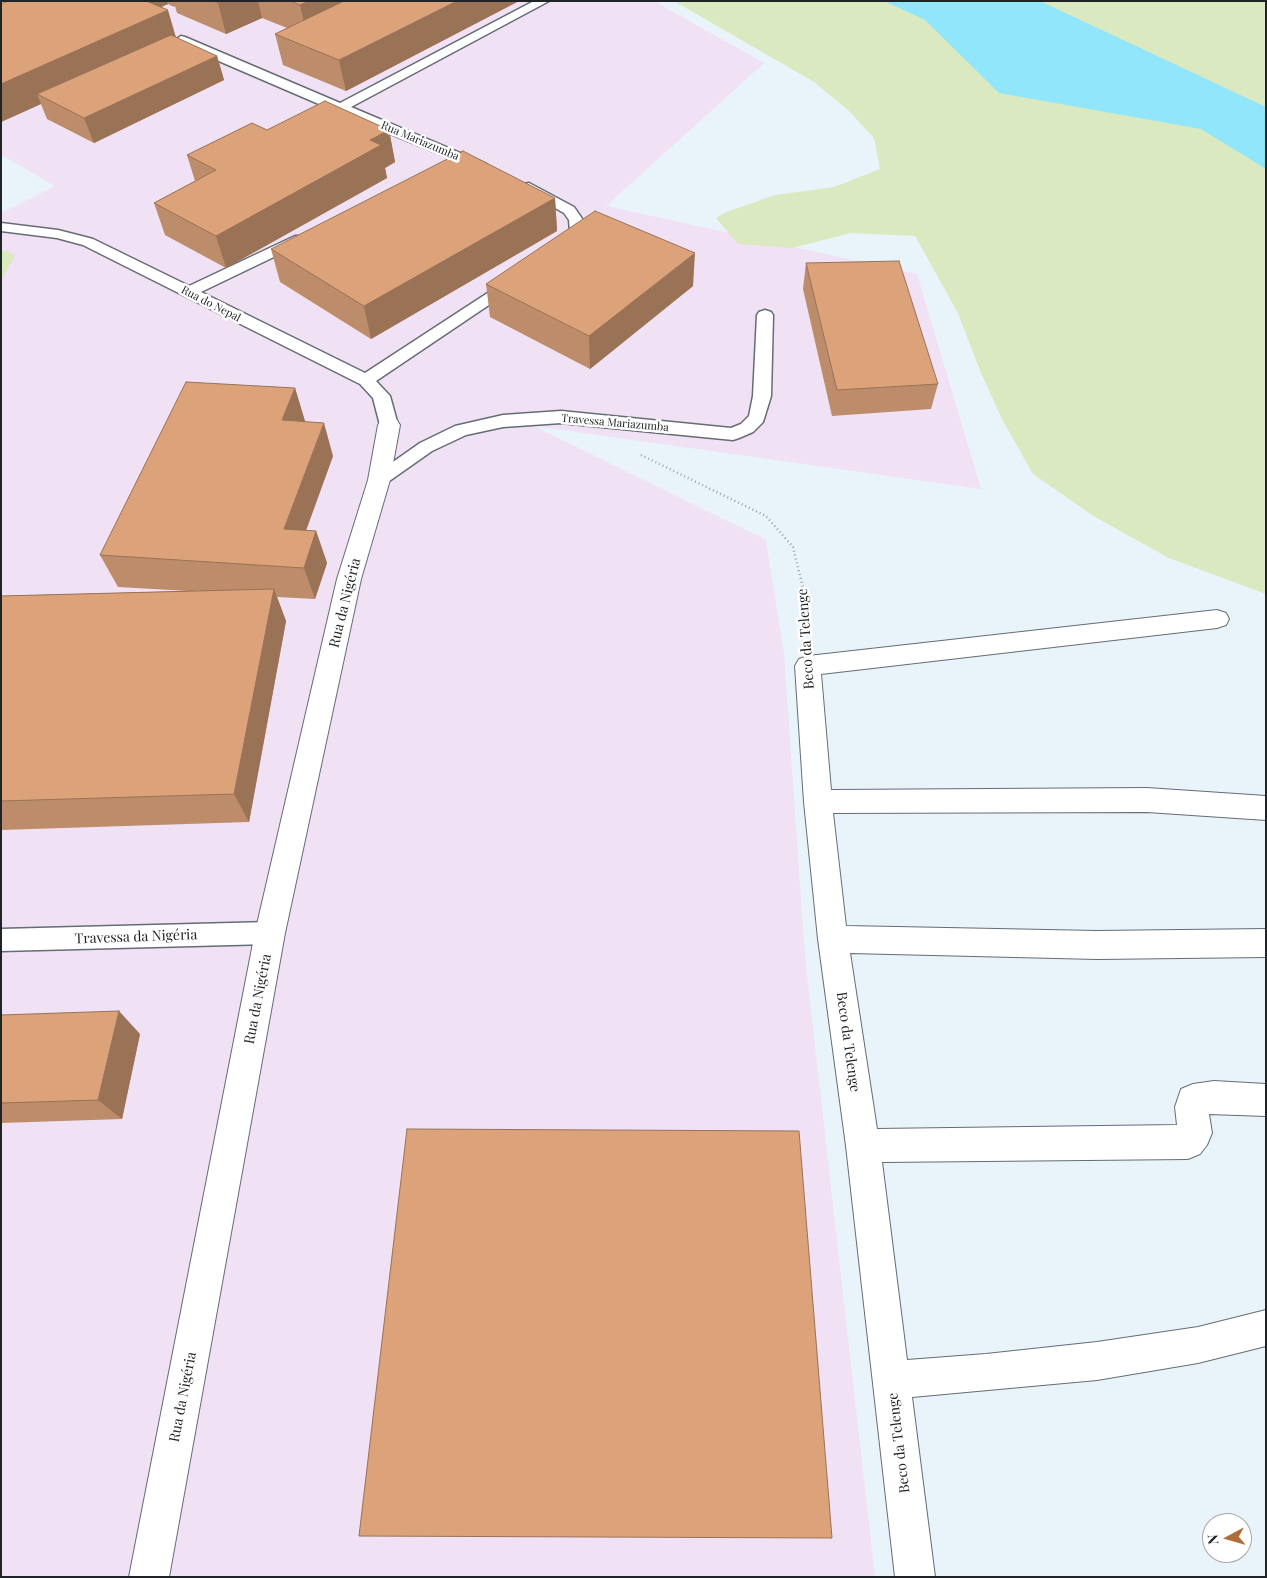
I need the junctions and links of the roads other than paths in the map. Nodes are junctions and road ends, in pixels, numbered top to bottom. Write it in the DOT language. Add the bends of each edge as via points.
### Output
graph roads {
  1 [pos="543,1"];
  2 [pos="170,35"];
  3 [pos="340,108"];
  4 [pos="492,172"];
  5 [pos="520,183"];
  6 [pos="1,227"];
  7 [pos="310,234"];
  8 [pos="552,258"];
  9 [pos="527,274"];
  10 [pos="188,292"];
  11 [pos="765,315"];
  12 [pos="366,380"];
  13 [pos="389,426"];
  14 [pos="379,480"];
  15 [pos="1217,618"];
  16 [pos="818,802"];
  17 [pos="1266,808"];
  18 [pos="270,933"];
  19 [pos="833,939"];
  20 [pos="1,940"];
  21 [pos="1266,942"];
  22 [pos="1266,1100"];
  23 [pos="863,1146"];
  24 [pos="1266,1328"];
  25 [pos="892,1380"];
  26 [pos="149,1577"];
  27 [pos="915,1577"];
  1 -- 3 [label="lane"];
  2 -- 3 [label="lane, Rua Mariazumba"];
  3 -- 4 [label="lane, Rua Mariazumba"];
  5 -- 8 [label="lane" via="569,210 576,220 577,232 568,248"];
  6 -- 10 [label="lane, Rua do Nepal" via="58,234 88,242"];
  7 -- 10 [label="lane"];
  9 -- 12 [label="lane"];
  10 -- 12 [label="lane, Rua do Nepal"];
  11 -- 14 [label="lane, Travessa Mariazumba" via="762,396 757,418 747,428 733,434 561,417 503,421 452,434 426,447"];
  12 -- 13 [label="lane, Rua do Nepal" via="381,396"];
  13 -- 14 [label="street, Rua da Nigéria"];
  14 -- 18 [label="street, Rua da Nigéria" via="349,579"];
  15 -- 16 [label="street, Beco da Telenge" via="808,666"];
  16 -- 17 [label="street" via="1147,800"];
  16 -- 19 [label="street, Beco da Telenge"];
  18 -- 20 [label="lane, Travessa da Nigéria"];
  18 -- 26 [label="street, Rua da Nigéria"];
  19 -- 21 [label="street" via="1097,944"];
  19 -- 23 [label="street, Beco da Telenge"];
  22 -- 23 [label="street" via="1214,1097 1194,1100 1191,1107 1195,1133 1188,1142 1182,1143"];
  23 -- 25 [label="street, Beco da Telenge"];
  24 -- 25 [label="street" via="1198,1345 1097,1360"];
  25 -- 27 [label="street, Beco da Telenge"];
}
